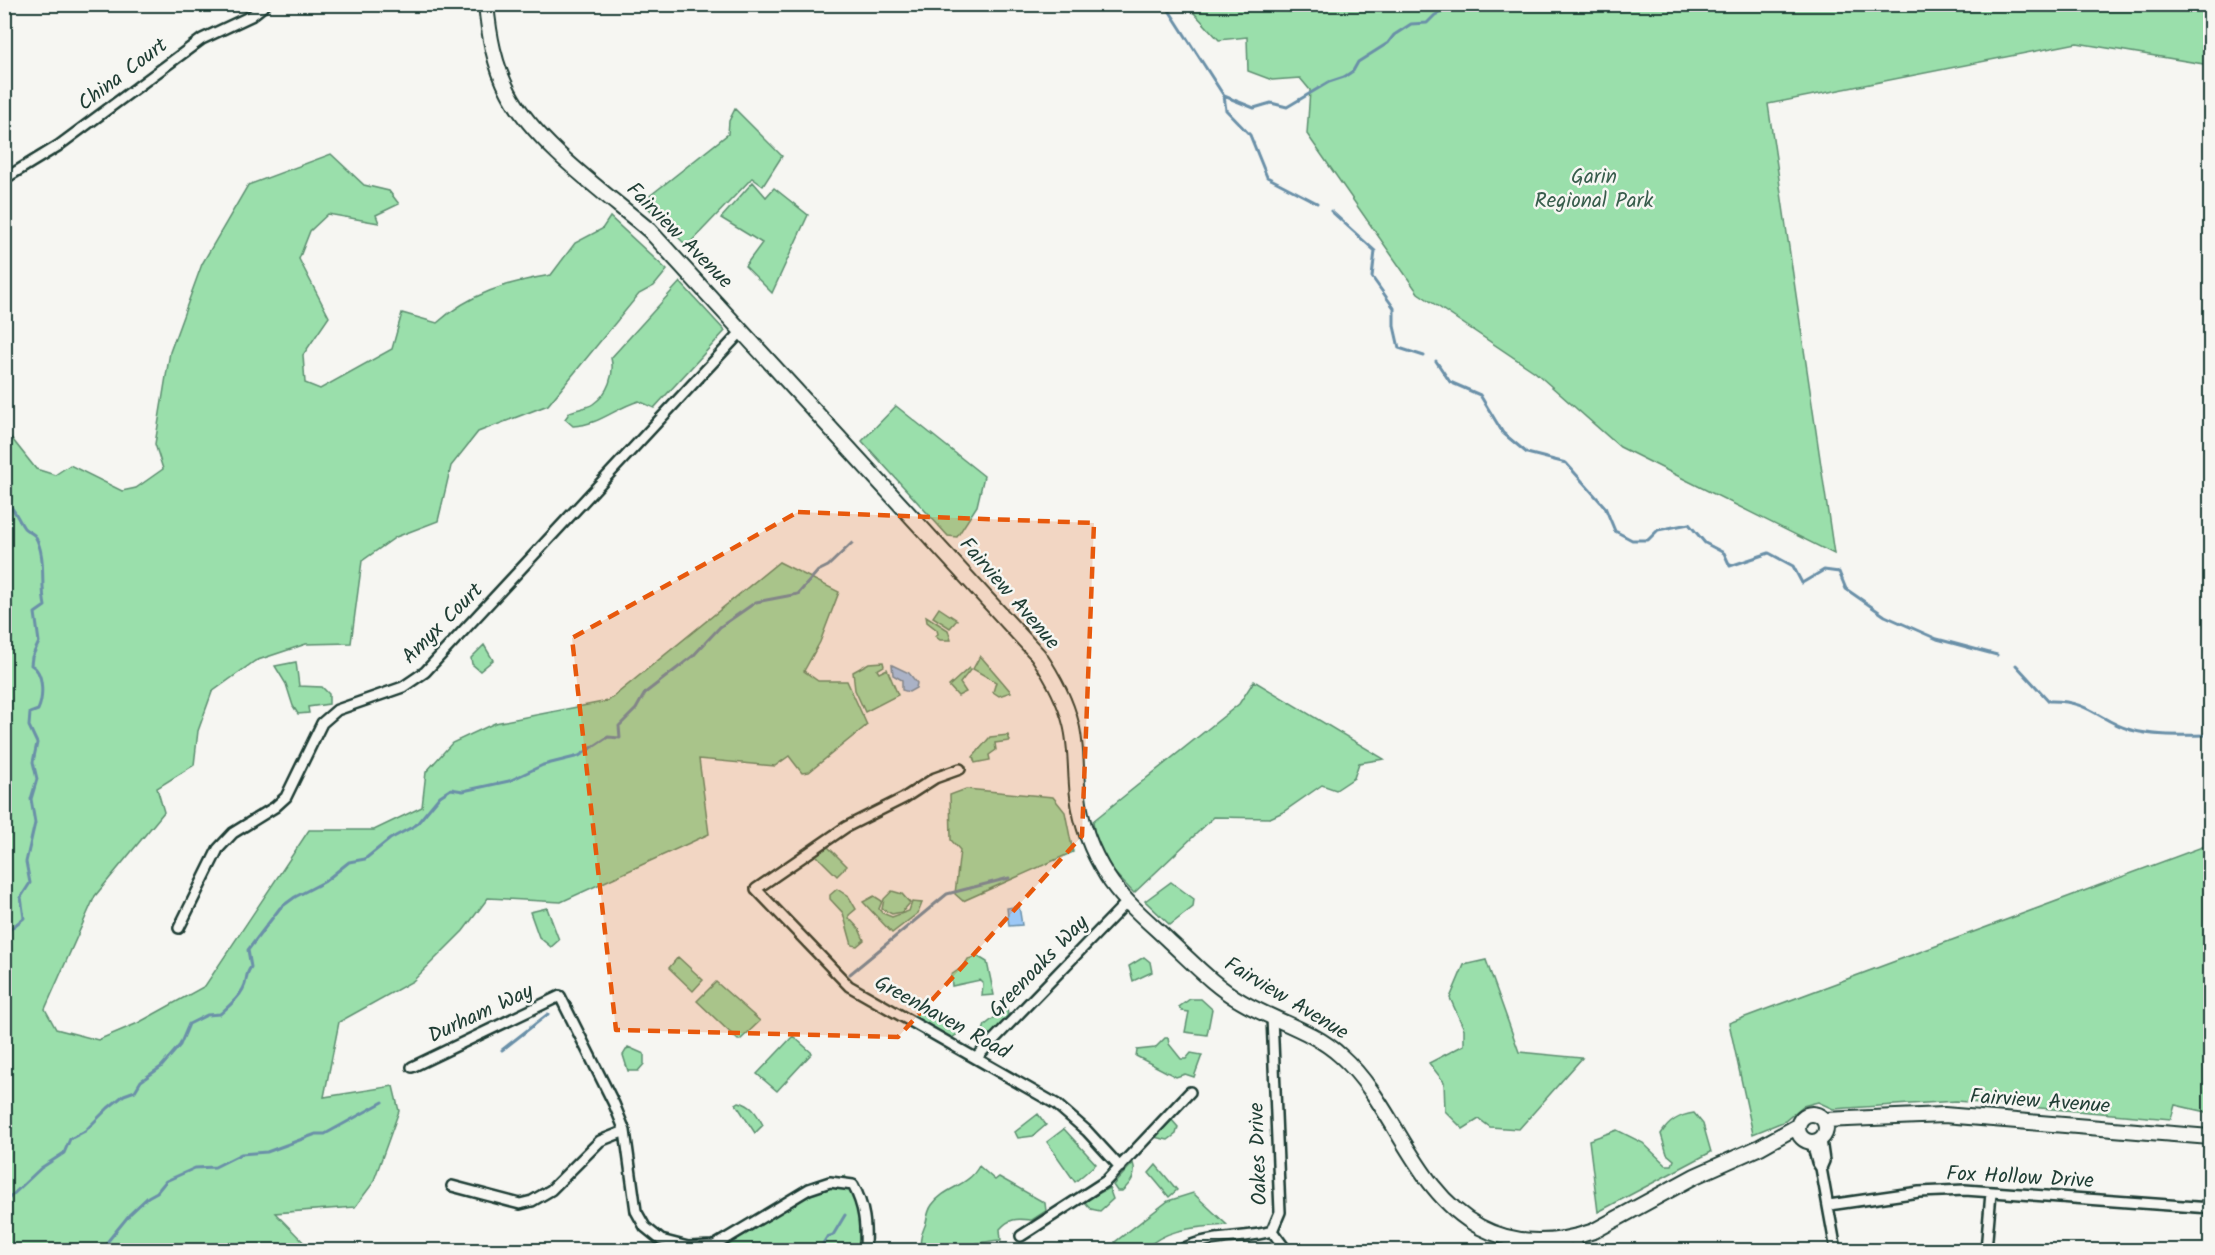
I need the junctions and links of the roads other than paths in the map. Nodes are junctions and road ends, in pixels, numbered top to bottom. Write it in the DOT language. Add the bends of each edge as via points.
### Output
graph roads {
  1 [pos="266,4"];
  2 [pos="486,4"];
  3 [pos="4,179"];
  4 [pos="742,331"];
  5 [pos="960,769"];
  6 [pos="1127,902"];
  7 [pos="179,928"];
  8 [pos="1272,1017"];
  9 [pos="976,1058"];
  10 [pos="412,1067"];
  11 [pos="1190,1092"];
  12 [pos="625,1131"];
  13 [pos="1814,1133"];
  14 [pos="2211,1137"];
  15 [pos="1120,1167"];
  16 [pos="452,1186"];
  17 [pos="1991,1193"];
  18 [pos="1828,1205"];
  19 [pos="2211,1208"];
  20 [pos="1272,1231"];
  21 [pos="1021,1236"];
  22 [pos="1577,1244"];
  23 [pos="865,1251"];
  24 [pos="1181,1251"];
  25 [pos="1286,1251"];
  26 [pos="1836,1251"];
  27 [pos="1986,1251"];
  1 -- 3 [label="street, China Court" via="251,16 202,39 58,146"];
  2 -- 4 [label="main road, Fairview Avenue" via="495,57 522,115 649,231"];
  4 -- 6 [label="main road, Fairview Avenue" via="963,571 1050,672 1071,724 1084,824 1106,876"];
  4 -- 7 [label="street, Amyx Court" via="425,672 403,687 336,710 322,723 286,797 233,833 218,849"];
  5 -- 9 [label="street, Greenhaven Road" via="935,778 846,827 756,889 849,986"];
  6 -- 8 [label="main road, Fairview Avenue" via="1216,985"];
  6 -- 9 [label="street, Greenoaks Way"];
  8 -- 20 [label="street, Oakes Drive" via="1280,1212"];
  8 -- 22 [label="main road, Fairview Avenue" via="1313,1036 1347,1062 1437,1190 1466,1217 1492,1232 1525,1240"];
  9 -- 15 [label="street, Greenhaven Road" via="1056,1104"];
  10 -- 12 [label="street, Durham Way" via="560,996"];
  11 -- 15 [label="street"];
  12 -- 16 [label="street" via="600,1141 551,1190 532,1201 520,1203"];
  12 -- 23 [label="street, Durham Way" via="636,1211 645,1227 661,1240 688,1247 714,1246 809,1189 843,1182 853,1185 863,1203"];
  13 -- 14 [label="main road, Fairview Avenue" via="1866,1120 1944,1115"];
  13 -- 18 [label="street"];
  13 -- 22 [label="main road, Fairview Avenue" via="1760,1147 1720,1163"];
  15 -- 21 [label="street"];
  17 -- 18 [label="street, Fox Hollow Drive" via="1919,1192"];
  17 -- 19 [label="street, Fox Hollow Drive"];
  17 -- 27 [label="street"];
  18 -- 26 [label="street"];
  20 -- 24 [label="street, Oakes Drive" via="1251,1237 1222,1237"];
  20 -- 25 [label="street"];
}
